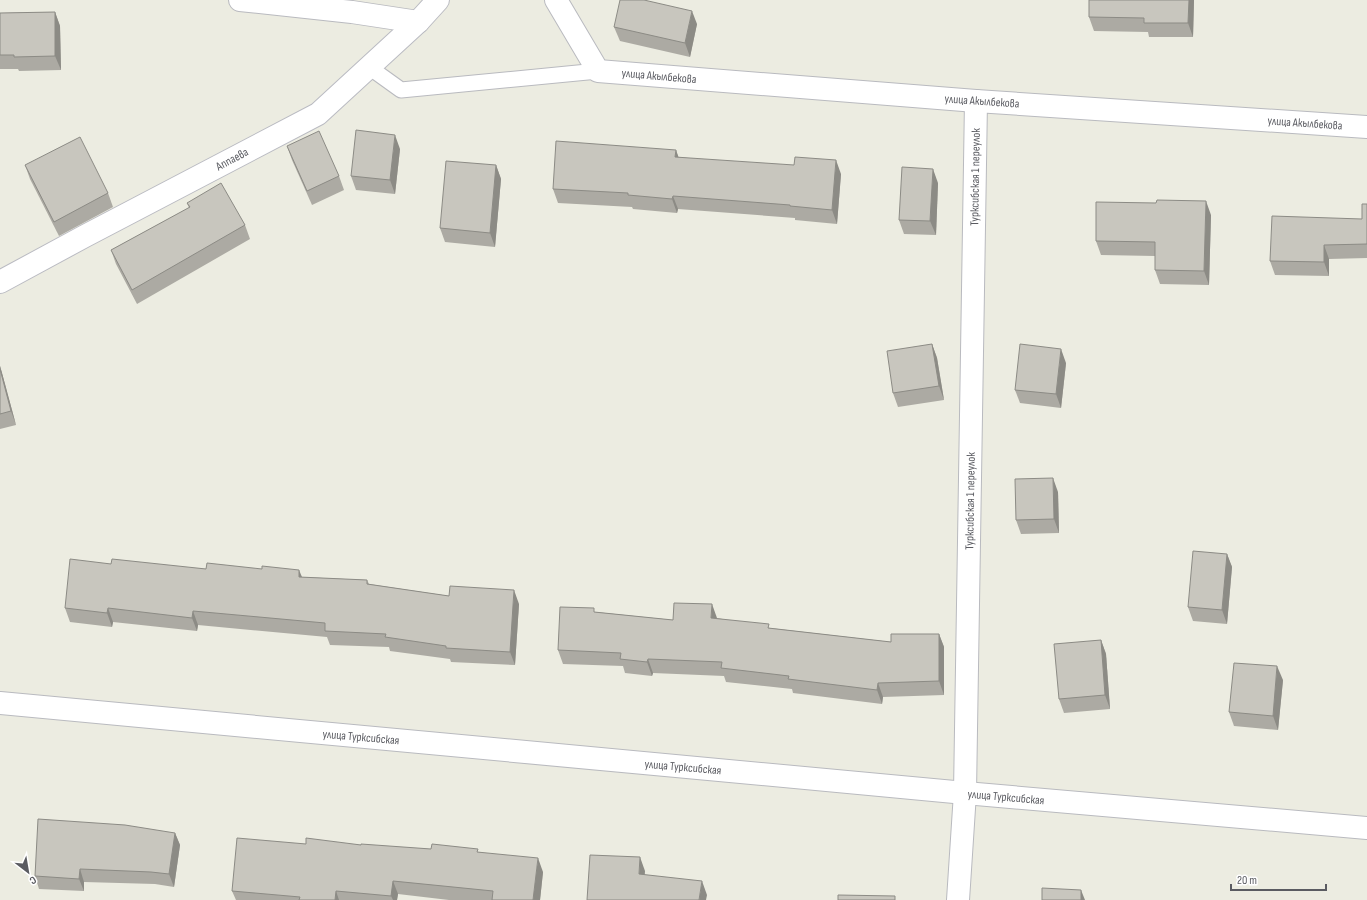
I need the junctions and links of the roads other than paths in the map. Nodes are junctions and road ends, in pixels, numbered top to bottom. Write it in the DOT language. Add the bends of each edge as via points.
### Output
graph roads {
  1 [pos="240,0"];
  2 [pos="438,0"];
  3 [pos="556,0"];
  4 [pos="418,22"];
  5 [pos="369,67"];
  6 [pos="598,71"];
  7 [pos="976,101"];
  8 [pos="1367,127"];
  9 [pos="0,282"];
  10 [pos="0,703"];
  11 [pos="966,793"];
  12 [pos="1367,828"];
  13 [pos="958,900"];
  1 -- 4 [label="street"];
  2 -- 4 [label="street, Аппаева"];
  3 -- 6 [label="street"];
  4 -- 5 [label="street, Аппаева"];
  5 -- 6 [label="lane, улица Акылбекова" via="401,90"];
  5 -- 9 [label="street, Аппаева" via="318,114"];
  6 -- 7 [label="street, улица Акылбекова"];
  7 -- 8 [label="street, улица Акылбекова"];
  7 -- 11 [label="street, Турксибская 1 переулок"];
  10 -- 11 [label="street, улица Турксибская"];
  11 -- 12 [label="street, улица Турксибская"];
  11 -- 13 [label="street, Турксибская 1 переулок"];
}
